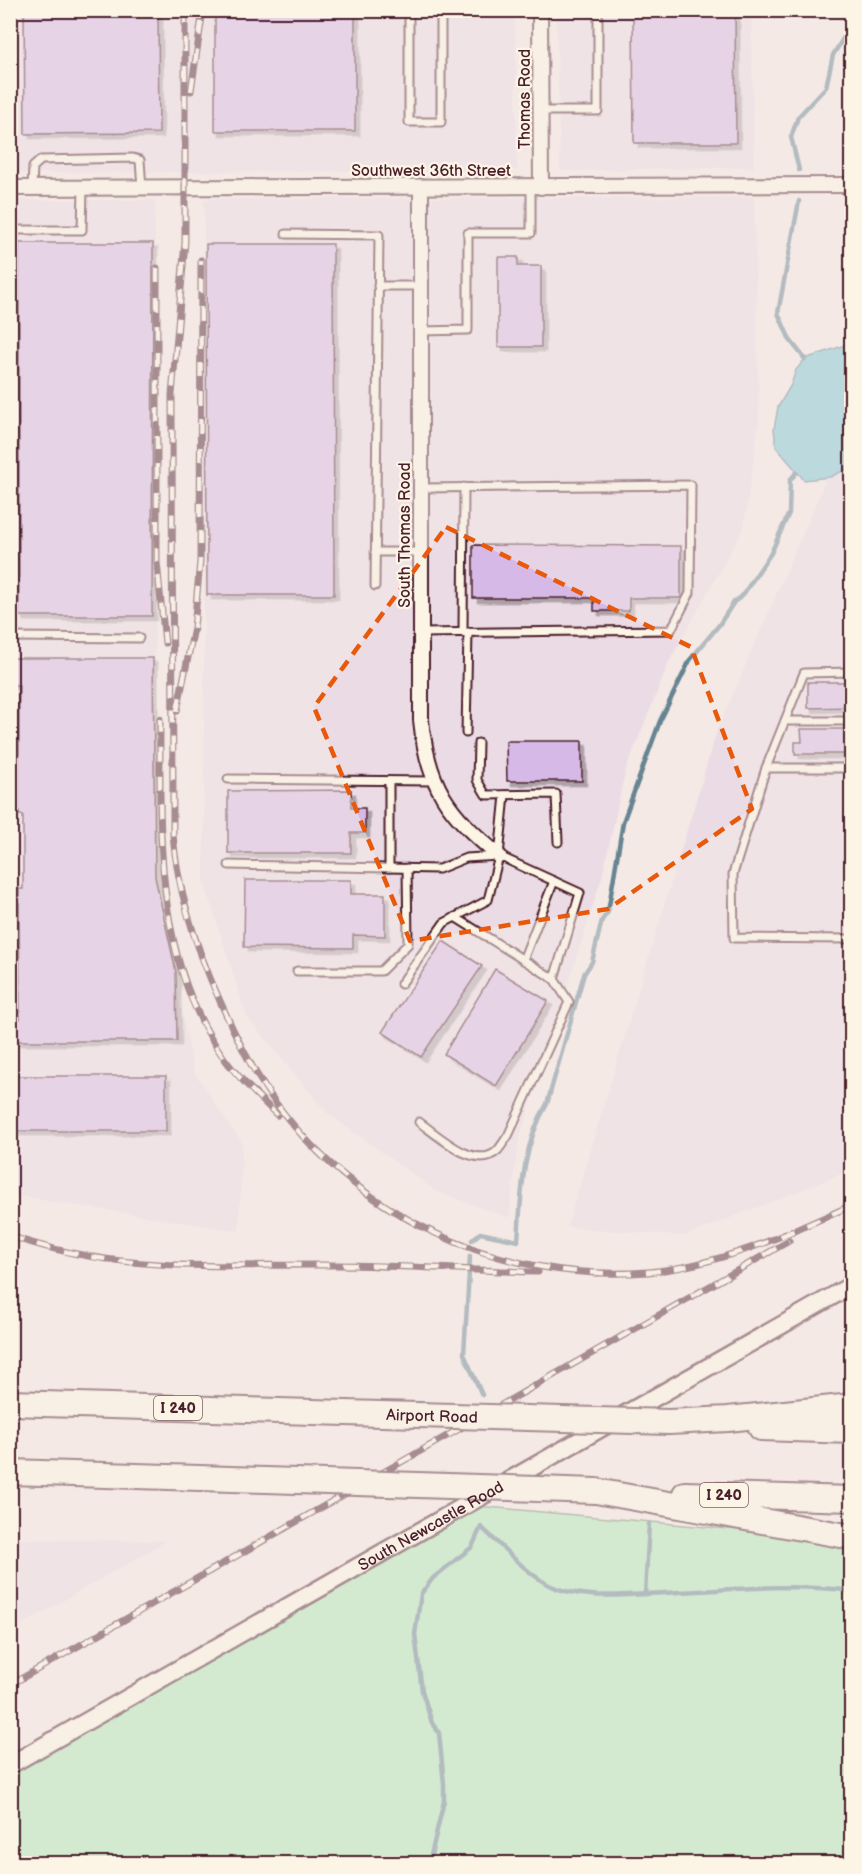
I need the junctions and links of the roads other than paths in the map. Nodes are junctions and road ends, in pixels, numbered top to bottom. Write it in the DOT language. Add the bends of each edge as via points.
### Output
graph roads {
  1 [pos="409,10"];
  2 [pos="441,10"];
  3 [pos="540,10"];
  4 [pos="598,10"];
  5 [pos="540,111"];
  6 [pos="852,185"];
  7 [pos="421,187"];
  8 [pos="536,187"];
  9 [pos="10,188"];
  10 [pos="32,188"];
  11 [pos="83,188"];
  12 [pos="142,188"];
  13 [pos="10,231"];
  14 [pos="285,234"];
  15 [pos="378,286"];
  16 [pos="421,286"];
  17 [pos="421,331"];
  18 [pos="464,487"];
  19 [pos="421,488"];
  20 [pos="375,552"];
  21 [pos="421,552"];
  22 [pos="375,586"];
  23 [pos="465,632"];
  24 [pos="421,633"];
  25 [pos="10,637"];
  26 [pos="139,638"];
  27 [pos="852,672"];
  28 [pos="785,721"];
  29 [pos="852,721"];
  30 [pos="466,734"];
  31 [pos="478,743"];
  32 [pos="766,768"];
  33 [pos="852,768"];
  34 [pos="228,779"];
  35 [pos="389,781"];
  36 [pos="434,781"];
  37 [pos="505,795"];
  38 [pos="558,842"];
  39 [pos="499,856"];
  40 [pos="229,866"];
  41 [pos="389,868"];
  42 [pos="407,868"];
  43 [pos="554,881"];
  44 [pos="454,917"];
  45 [pos="852,939"];
  46 [pos="523,960"];
  47 [pos="297,971"];
  48 [pos="554,979"];
  49 [pos="401,984"];
  50 [pos="419,1122"];
  51 [pos="852,1285"];
  52 [pos="10,1403"];
  53 [pos="852,1406"];
  54 [pos="724,1423"];
  55 [pos="852,1431"];
  56 [pos="10,1472"];
  57 [pos="596,1491"];
  58 [pos="852,1499"];
  59 [pos="852,1537"];
  60 [pos="10,1765"];
  1 -- 2 [label="lane" via="409,122 441,122"];
  3 -- 5 [label="street, Thomas Road"];
  4 -- 5 [label="lane" via="598,111"];
  5 -- 8 [label="street, Thomas Road"];
  6 -- 8 [label="street, Southwest 36th Street"];
  7 -- 8 [label="street, Southwest 36th Street"];
  7 -- 12 [label="street, Southwest 36th Street"];
  7 -- 16 [label="street, South Thomas Road"];
  8 -- 17 [label="lane" via="531,232 468,233 468,330"];
  9 -- 10 [label="street, Southwest 36th Street"];
  10 -- 11 [label="street, Southwest 36th Street"];
  10 -- 12 [label="lane" via="33,167 41,160 133,158 140,160"];
  11 -- 12 [label="street, Southwest 36th Street"];
  11 -- 13 [label="lane" via="82,231"];
  14 -- 15 [label="lane" via="379,234"];
  15 -- 16 [label="lane"];
  15 -- 20 [label="lane"];
  16 -- 17 [label="street, South Thomas Road"];
  17 -- 19 [label="street, South Thomas Road"];
  18 -- 19 [label="lane"];
  18 -- 23 [label="lane"];
  18 -- 23 [label="lane" via="691,485 690,593 671,630"];
  19 -- 21 [label="street, South Thomas Road"];
  20 -- 21 [label="lane"];
  20 -- 22 [label="lane"];
  21 -- 24 [label="street, South Thomas Road"];
  23 -- 24 [label="lane"];
  23 -- 30 [label="lane"];
  24 -- 36 [label="street, South Thomas Road" via="421,720 426,759"];
  25 -- 26 [label="lane"];
  27 -- 28 [label="lane" via="804,673"];
  28 -- 29 [label="lane"];
  28 -- 32 [label="lane"];
  31 -- 37 [label="lane" via="477,780 486,795"];
  32 -- 33 [label="lane"];
  32 -- 45 [label="lane" via="733,874 734,938"];
  34 -- 35 [label="lane"];
  35 -- 36 [label="lane"];
  35 -- 41 [label="lane"];
  36 -- 39 [label="street, South Thomas Road" via="467,829"];
  37 -- 38 [label="lane" via="556,794"];
  37 -- 39 [label="lane"];
  39 -- 42 [label="lane" via="466,858 439,869"];
  39 -- 43 [label="lane"];
  39 -- 44 [label="lane" via="488,900"];
  40 -- 41 [label="lane"];
  41 -- 42 [label="lane"];
  42 -- 47 [label="lane" via="408,944 381,971"];
  43 -- 46 [label="lane"];
  43 -- 48 [label="lane" via="580,893"];
  44 -- 46 [label="lane"];
  44 -- 49 [label="lane" via="444,923"];
  46 -- 48 [label="lane"];
  48 -- 50 [label="lane" via="569,1002 508,1136 496,1152 472,1158"];
  51 -- 60 [label="street, South Newcastle Road"];
  52 -- 54 [label="highway, Airport Road / I 240, bridge"];
  53 -- 54 [label="highway"];
  54 -- 55 [label="highway, Airport Road / I 240"];
  56 -- 57 [label="highway, I 240, bridge"];
  57 -- 58 [label="highway, I 240"];
  57 -- 59 [label="highway"];
}
